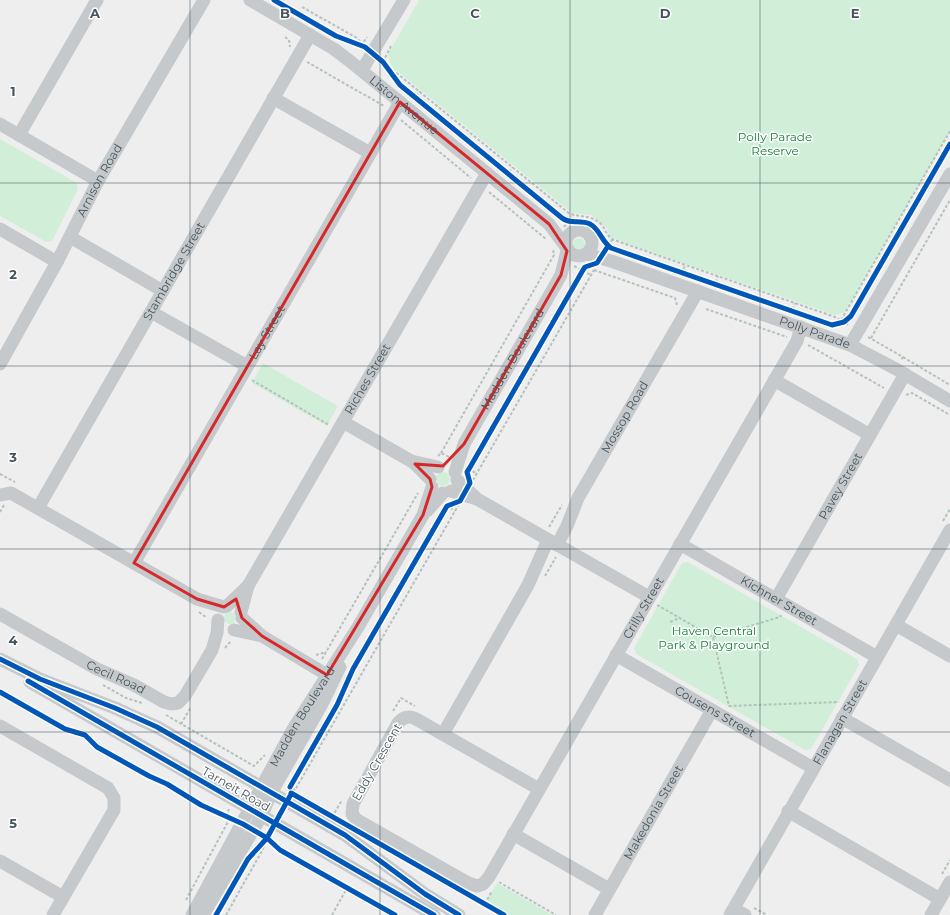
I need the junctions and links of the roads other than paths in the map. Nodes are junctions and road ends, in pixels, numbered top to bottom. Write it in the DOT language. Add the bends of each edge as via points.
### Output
graph roads {
  1 [pos="97,0"];
  2 [pos="204,0"];
  3 [pos="250,0"];
  4 [pos="404,0"];
  5 [pos="310,35"];
  6 [pos="362,70"];
  7 [pos="273,98"];
  8 [pos="400,102"];
  9 [pos="0,124"];
  10 [pos="19,135"];
  11 [pos="370,153"];
  12 [pos="487,173"];
  13 [pos="950,174"];
  14 [pos="98,181"];
  15 [pos="549,224"];
  16 [pos="0,229"];
  17 [pos="573,231"];
  18 [pos="70,237"];
  19 [pos="592,239"];
  20 [pos="577,255"];
  21 [pos="614,255"];
  22 [pos="57,262"];
  23 [pos="164,291"];
  24 [pos="698,291"];
  25 [pos="151,312"];
  26 [pos="801,327"];
  27 [pos="850,345"];
  28 [pos="0,364"];
  29 [pos="251,370"];
  30 [pos="905,374"];
  31 [pos="774,380"];
  32 [pos="950,401"];
  33 [pos="343,422"];
  34 [pos="870,435"];
  35 [pos="445,483"];
  36 [pos="0,496"];
  37 [pos="38,508"];
  38 [pos="950,530"];
  39 [pos="551,537"];
  40 [pos="680,544"];
  41 [pos="134,563"];
  42 [pos="248,586"];
  43 [pos="197,599"];
  44 [pos="653,601"];
  45 [pos="781,602"];
  46 [pos="226,606"];
  47 [pos="0,614"];
  48 [pos="241,615"];
  49 [pos="218,620"];
  50 [pos="896,625"];
  51 [pos="232,633"];
  52 [pos="262,636"];
  53 [pos="217,651"];
  54 [pos="616,655"];
  55 [pos="950,656"];
  56 [pos="877,657"];
  57 [pos="0,659"];
  58 [pos="0,665"];
  59 [pos="326,674"];
  60 [pos="712,710"];
  61 [pos="846,712"];
  62 [pos="0,726"];
  63 [pos="443,734"];
  64 [pos="814,768"];
  65 [pos="950,780"];
  66 [pos="539,789"];
  67 [pos="266,790"];
  68 [pos="788,811"];
  69 [pos="257,812"];
  70 [pos="248,827"];
  71 [pos="513,834"];
  72 [pos="0,861"];
  73 [pos="950,882"];
  74 [pos="480,885"];
  75 [pos="609,889"];
  76 [pos="64,897"];
  77 [pos="940,899"];
  78 [pos="739,911"];
  79 [pos="53,915"];
  80 [pos="192,915"];
  81 [pos="203,915"];
  82 [pos="434,915"];
  83 [pos="459,915"];
  84 [pos="595,915"];
  85 [pos="931,915"];
  1 -- 10 [label="street"];
  2 -- 14 [label="street, Arnison Road"];
  3 -- 5 [label="street, Liston Avenue"];
  4 -- 6 [label="street"];
  5 -- 6 [label="street, Liston Avenue"];
  5 -- 7 [label="street, Stambridge Street"];
  6 -- 8 [label="street, Liston Avenue"];
  7 -- 11 [label="street"];
  7 -- 23 [label="street, Stambridge Street"];
  8 -- 11 [label="street, Lay Street"];
  8 -- 12 [label="street, Liston Avenue"];
  9 -- 10 [label="street"];
  10 -- 14 [label="street"];
  11 -- 29 [label="street, Lay Street"];
  12 -- 15 [label="street, Liston Avenue" via="504,179"];
  12 -- 33 [label="street, Riches Street" via="475,186"];
  13 -- 27 [label="street, Polly Parade"];
  14 -- 18 [label="street, Arnison Road"];
  15 -- 17 [label="street, Liston Avenue" via="562,230"];
  15 -- 20 [label="street, Liston Avenue"];
  16 -- 22 [label="street"];
  17 -- 19 [label="street" via="582,230"];
  17 -- 20 [label="street" via="567,238"];
  18 -- 22 [label="street, Arnison Road"];
  18 -- 23 [label="street"];
  19 -- 20 [label="street" via="592,248"];
  19 -- 21 [label="street, Polly Parade" via="602,252"];
  20 -- 21 [label="street, Polly Parade"];
  20 -- 35 [label="street, Madden Boulevard" via="561,275 464,444"];
  21 -- 24 [label="street, Polly Parade"];
  22 -- 28 [label="street, Arnison Road"];
  23 -- 25 [label="street, Stambridge Street"];
  24 -- 26 [label="street, Polly Parade"];
  24 -- 39 [label="street, Mossop Road" via="578,498 567,526"];
  25 -- 29 [label="street"];
  25 -- 37 [label="street, Stambridge Street"];
  26 -- 27 [label="street, Polly Parade"];
  26 -- 31 [label="street, Crilly Street" via="797,340"];
  27 -- 30 [label="street"];
  29 -- 41 [label="street, Lay Street"];
  30 -- 32 [label="street"];
  30 -- 34 [label="street, Pavey Street" via="889,391"];
  31 -- 34 [label="street"];
  31 -- 40 [label="street, Crilly Street"];
  33 -- 35 [label="street"];
  33 -- 42 [label="street, Riches Street"];
  34 -- 45 [label="street, Pavey Street"];
  35 -- 39 [label="street"];
  35 -- 59 [label="street, Madden Boulevard" via="423,515 358,627"];
  36 -- 37 [label="street" via="11,493"];
  37 -- 41 [label="street"];
  38 -- 50 [label="street, Flanagan Street"];
  39 -- 44 [label="street"];
  39 -- 63 [label="street, Mossop Road" via="528,585"];
  40 -- 44 [label="street, Crilly Street"];
  40 -- 45 [label="street, Kichner Street"];
  41 -- 43 [label="street"];
  42 -- 46 [label="street, Riches Street"];
  42 -- 48 [label="street, Riches Street"];
  43 -- 46 [label="street"];
  43 -- 49 [label="street"];
  44 -- 54 [label="street, Crilly Street"];
  45 -- 56 [label="street, Kichner Street"];
  46 -- 48 [label="street" via="235,606"];
  46 -- 49 [label="street" via="219,612"];
  47 -- 53 [label="street, Cecil Road" via="97,669 167,703 178,702 185,696"];
  48 -- 51 [label="street" via="240,625"];
  48 -- 52 [label="street"];
  49 -- 51 [label="street" via="222,627"];
  49 -- 53 [label="street, Cecil Road"];
  50 -- 55 [label="street"];
  50 -- 56 [label="street, Flanagan Street"];
  51 -- 52 [label="street"];
  51 -- 53 [label="street, Cecil Road"];
  52 -- 59 [label="street"];
  54 -- 60 [label="street, Cousens Street"];
  54 -- 66 [label="street, Crilly Street"];
  56 -- 61 [label="street, Flanagan Street"];
  57 -- 67 [label="street" via="40,679 142,720"];
  58 -- 69 [label="street, Tarneit Road"];
  59 -- 67 [label="street, Madden Boulevard" via="322,704"];
  60 -- 64 [label="street, Cousens Street"];
  60 -- 75 [label="street, Makedonia Street"];
  61 -- 64 [label="street, Flanagan Street"];
  61 -- 65 [label="street"];
  62 -- 76 [label="street" via="108,788 114,798 114,810"];
  63 -- 66 [label="street, Eddy Crescent"];
  63 -- 74 [label="street, Eddy Crescent" via="414,717 402,719 353,804 352,814 357,820 468,883"];
  64 -- 68 [label="street, Flanagan Street"];
  66 -- 71 [label="street, Crilly Street"];
  67 -- 69 [label="street, Madden Boulevard"];
  67 -- 83 [label="street" via="345,836 425,894"];
  68 -- 77 [label="street"];
  68 -- 78 [label="street, Flanagan Street"];
  69 -- 70 [label="street, Madden Boulevard"];
  69 -- 82 [label="street, Tarneit Road"];
  70 -- 80 [label="street"];
  70 -- 81 [label="street"];
  71 -- 74 [label="street, Crilly Street" via="486,881"];
  71 -- 75 [label="street"];
  72 -- 76 [label="street"];
  73 -- 77 [label="street"];
  75 -- 84 [label="street, Makedonia Street"];
  76 -- 79 [label="street"];
  77 -- 85 [label="street"];
}
